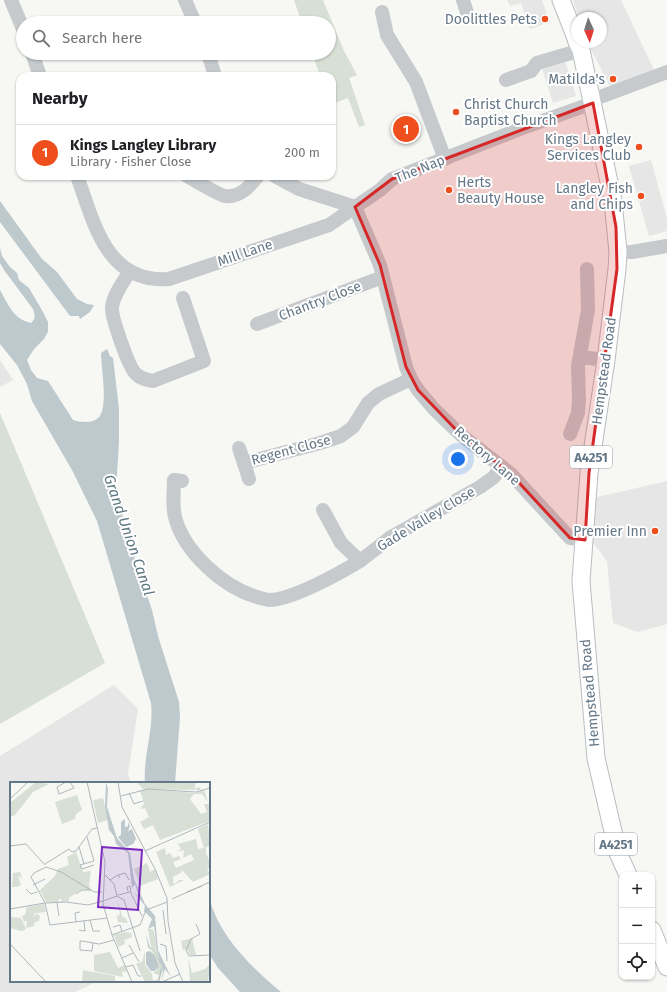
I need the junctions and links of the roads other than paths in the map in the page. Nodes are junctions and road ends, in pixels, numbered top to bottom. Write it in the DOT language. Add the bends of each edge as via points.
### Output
graph roads {
  1 [pos="11,0"];
  2 [pos="185,0"];
  3 [pos="463,0"];
  4 [pos="561,0"];
  5 [pos="382,12"];
  6 [pos="18,16"];
  7 [pos="192,16"];
  8 [pos="468,16"];
  9 [pos="571,26"];
  10 [pos="571,47"];
  11 [pos="579,48"];
  12 [pos="34,60"];
  13 [pos="210,60"];
  14 [pos="39,72"];
  15 [pos="214,72"];
  16 [pos="667,72"];
  17 [pos="506,80"];
  18 [pos="592,102"];
  19 [pos="445,159"];
  20 [pos="79,180"];
  21 [pos="195,180"];
  22 [pos="255,180"];
  23 [pos="283,180"];
  24 [pos="355,207"];
  25 [pos="667,246"];
  26 [pos="618,252"];
  27 [pos="587,269"];
  28 [pos="130,271"];
  29 [pos="383,277"];
  30 [pos="183,298"];
  31 [pos="257,324"];
  32 [pos="580,357"];
  33 [pos="606,360"];
  34 [pos="411,379"];
  35 [pos="570,434"];
  36 [pos="239,448"];
  37 [pos="244,463"];
  38 [pos="501,466"];
  39 [pos="249,479"];
  40 [pos="174,480"];
  41 [pos="323,510"];
  42 [pos="585,540"];
  43 [pos="360,560"];
  44 [pos="627,872"];
  45 [pos="655,937"];
  46 [pos="667,967"];
  1 -- 6 [label="street"];
  2 -- 7 [label="street"];
  3 -- 8 [label="street"];
  4 -- 9 [label="main road, A4251"];
  5 -- 19 [label="street" via="387,35 416,82"];
  10 -- 17 [label="street" via="537,63 531,71"];
  11 -- 18 [label="main road, A4251"];
  12 -- 14 [label="street"];
  13 -- 15 [label="street"];
  16 -- 18 [label="street, The Nap"];
  18 -- 19 [label="street, The Nap"];
  18 -- 26 [label="main road, Hempstead Road / A4251" via="613,201"];
  19 -- 24 [label="street, The Nap" via="392,179"];
  20 -- 28 [label="street, Mill Lane" via="106,249"];
  21 -- 22 [label="street" via="225,196 247,190"];
  23 -- 24 [label="street"];
  24 -- 28 [label="street, Mill Lane" via="328,225 169,279 156,280"];
  24 -- 29 [label="street"];
  25 -- 26 [label="street"];
  26 -- 33 [label="main road, Hempstead Road / A4251"];
  27 -- 32 [label="street" via="588,310"];
  28 -- 30 [label="street" via="117,291 112,307 114,321 131,367 136,374 145,379 153,381 206,365"];
  29 -- 31 [label="street, Chantry Close"];
  29 -- 34 [label="street"];
  32 -- 33 [label="street"];
  32 -- 35 [label="street" via="580,399"];
  33 -- 42 [label="main road, Hempstead Road / A4251" via="589,473"];
  34 -- 37 [label="street, Regent Close" via="379,394 368,403 353,427 341,436"];
  34 -- 38 [label="street, Rectory Lane" via="418,390 461,435"];
  36 -- 37 [label="street, Regent Close"];
  37 -- 39 [label="street, Regent Close"];
  38 -- 42 [label="street, Rectory Lane" via="570,538"];
  38 -- 43 [label="street, Gade Valley Close" via="494,478 391,537"];
  40 -- 43 [label="street, Gade Valley Close" via="175,516 181,534 220,578 250,595 268,600 283,598 341,572"];
  41 -- 43 [label="street" via="341,543"];
  42 -- 44 [label="main road, Hempstead Road / A4251" via="580,581 596,758 618,853"];
  45 -- 46 [label="main road"];
}
